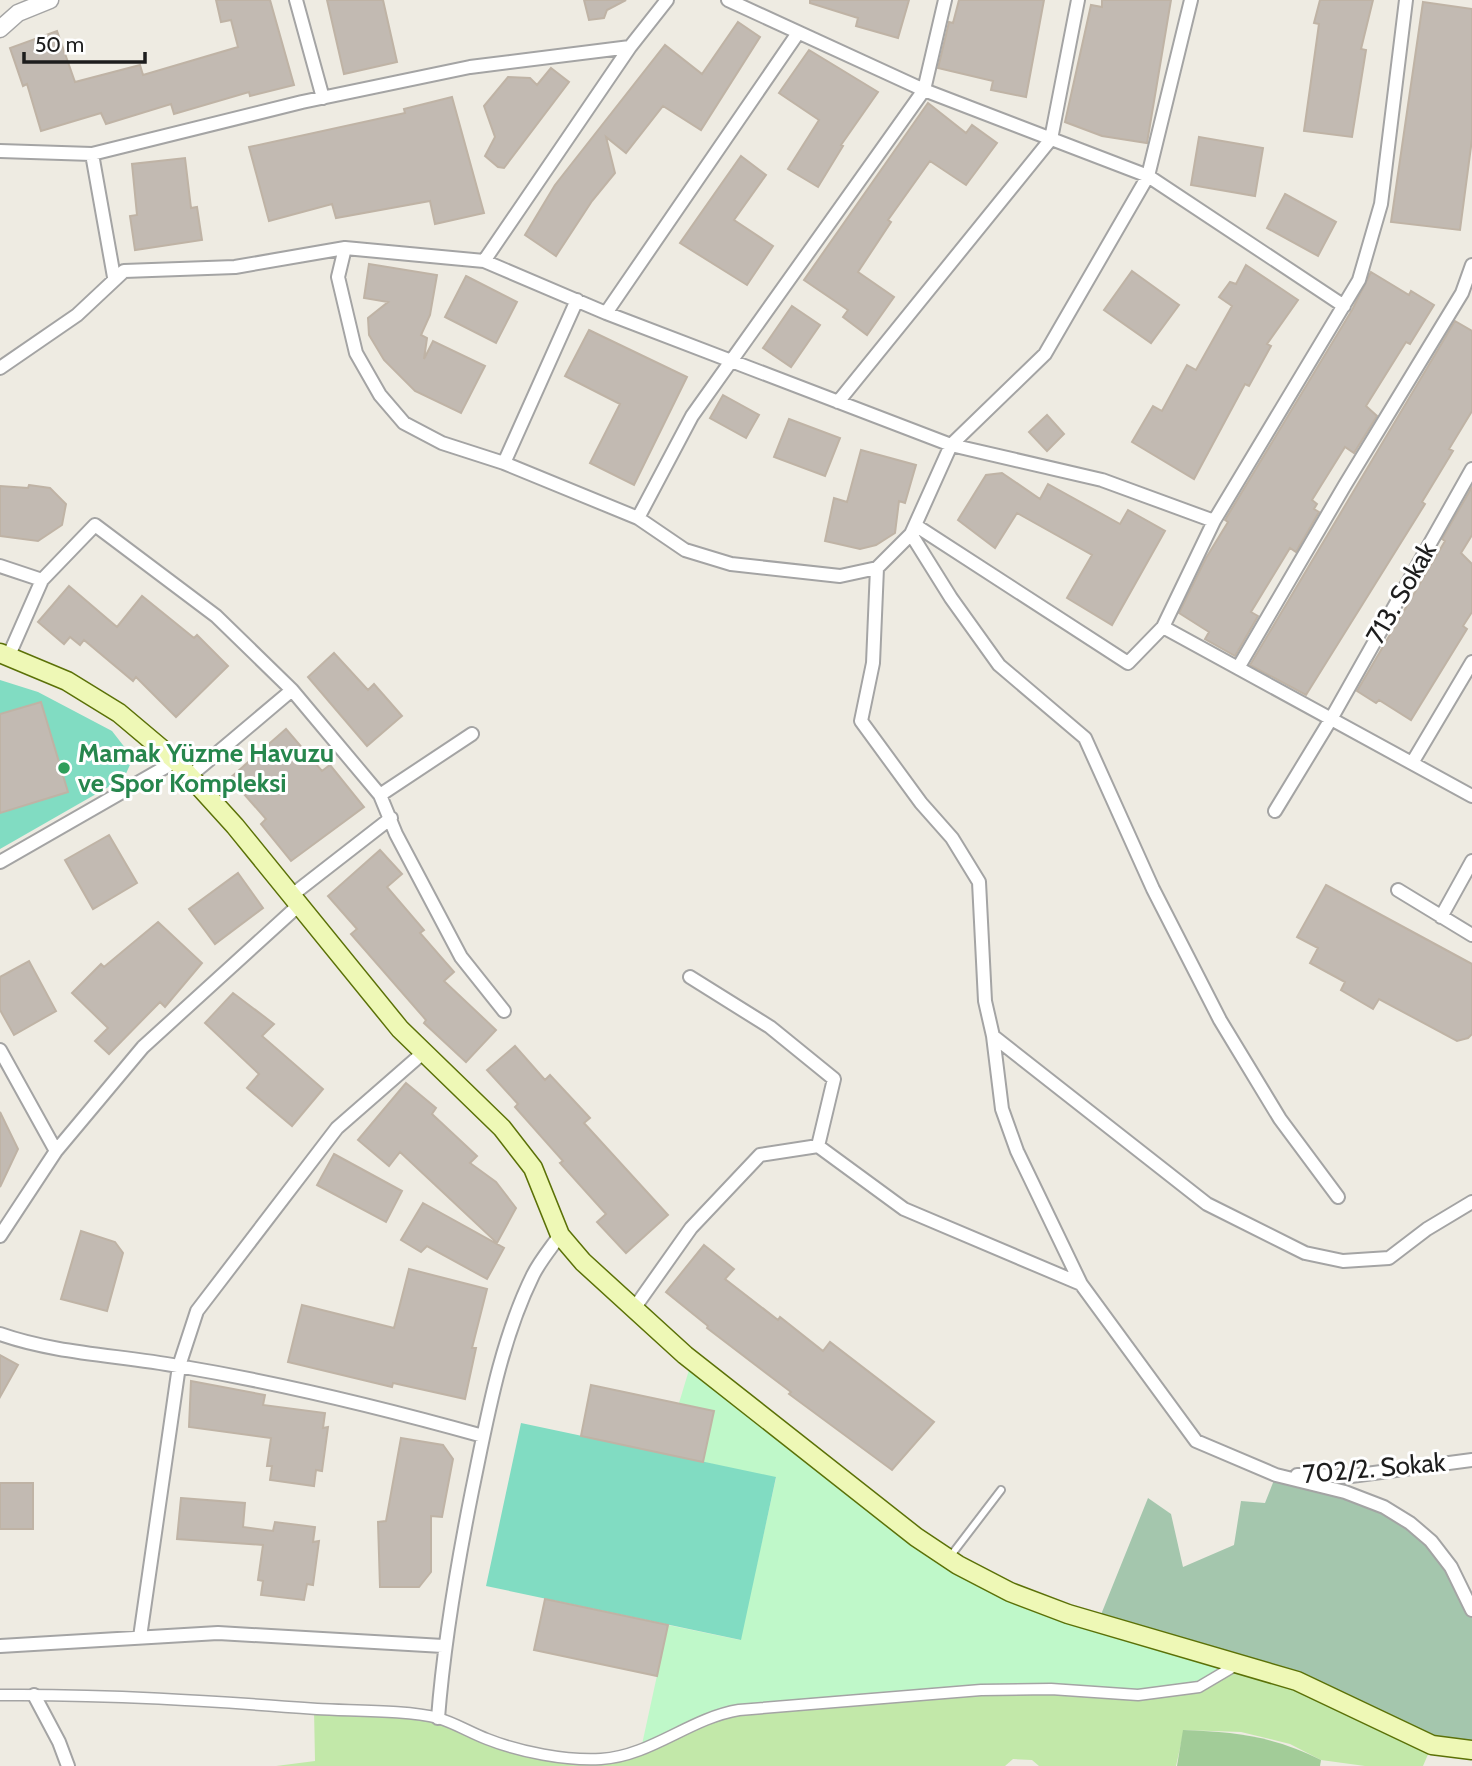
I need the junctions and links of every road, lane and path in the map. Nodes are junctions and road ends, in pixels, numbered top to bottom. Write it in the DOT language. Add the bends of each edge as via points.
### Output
graph roads {
  1 [pos="50,0"];
  2 [pos="296,0"];
  3 [pos="667,0"];
  4 [pos="728,0"];
  5 [pos="945,0"];
  6 [pos="1078,0"];
  7 [pos="1191,0"];
  8 [pos="1406,0"];
  9 [pos="0,29"];
  10 [pos="798,33"];
  11 [pos="630,47"];
  12 [pos="924,90"];
  13 [pos="323,98"];
  14 [pos="1051,139"];
  15 [pos="0,151"];
  16 [pos="92,154"];
  17 [pos="1148,176"];
  18 [pos="345,248"];
  19 [pos="484,261"];
  20 [pos="1472,265"];
  21 [pos="114,277"];
  22 [pos="577,300"];
  23 [pos="1343,306"];
  24 [pos="606,313"];
  25 [pos="732,361"];
  26 [pos="0,368"];
  27 [pos="838,402"];
  28 [pos="951,445"];
  29 [pos="504,463"];
  30 [pos="1472,469"];
  31 [pos="638,518"];
  32 [pos="1214,522"];
  33 [pos="913,530"];
  34 [pos="0,566"];
  35 [pos="877,568"];
  36 [pos="42,580"];
  37 [pos="1163,627"];
  38 [pos="5,654"];
  39 [pos="1472,662"];
  40 [pos="1238,668"];
  41 [pos="292,690"];
  42 [pos="1331,719"];
  43 [pos="472,734"];
  44 [pos="176,761"];
  45 [pos="1412,763"];
  46 [pos="190,776"];
  47 [pos="380,795"];
  48 [pos="1472,796"];
  49 [pos="1275,811"];
  50 [pos="391,818"];
  51 [pos="1472,861"];
  52 [pos="0,862"];
  53 [pos="1398,890"];
  54 [pos="295,900"];
  55 [pos="1441,917"];
  56 [pos="1472,935"];
  57 [pos="690,977"];
  58 [pos="504,1011"];
  59 [pos="993,1036"];
  60 [pos="0,1050"];
  61 [pos="424,1052"];
  62 [pos="818,1146"];
  63 [pos="56,1151"];
  64 [pos="1338,1197"];
  65 [pos="1472,1202"];
  66 [pos="560,1235"];
  67 [pos="0,1237"];
  68 [pos="1081,1284"];
  69 [pos="633,1310"];
  70 [pos="0,1334"];
  71 [pos="178,1366"];
  72 [pos="483,1436"];
  73 [pos="1472,1460"];
  74 [pos="1276,1475"];
  75 [pos="1001,1490"];
  76 [pos="948,1559"];
  77 [pos="1471,1604"];
  78 [pos="140,1637"];
  79 [pos="0,1646"];
  80 [pos="443,1647"];
  81 [pos="1239,1664"];
  82 [pos="0,1695"];
  83 [pos="34,1695"];
  84 [pos="438,1718"];
  85 [pos="1472,1750"];
  86 [pos="68,1766"];
  1 -- 9 [label="street" via="18,13"];
  2 -- 13 [label="street"];
  3 -- 11 [label="street"];
  4 -- 10 [label="street"];
  5 -- 12 [label="street"];
  6 -- 14 [label="street"];
  7 -- 17 [label="street"];
  8 -- 23 [label="street" via="1381,204 1359,281"];
  10 -- 12 [label="street"];
  10 -- 24 [label="street"];
  11 -- 13 [label="street" via="470,67"];
  11 -- 19 [label="street"];
  12 -- 14 [label="street"];
  12 -- 25 [label="street"];
  13 -- 16 [label="street"];
  14 -- 17 [label="street"];
  14 -- 27 [label="street"];
  15 -- 16 [label="street"];
  16 -- 21 [label="street"];
  17 -- 23 [label="street"];
  17 -- 28 [label="street" via="1045,354"];
  18 -- 19 [label="street"];
  18 -- 21 [label="street" via="235,267 124,271"];
  18 -- 29 [label="street" via="338,277 356,353 380,395 404,423 442,443"];
  19 -- 22 [label="street"];
  20 -- 40 [label="street" via="1462,293"];
  21 -- 26 [label="street" via="77,315"];
  22 -- 24 [label="street"];
  22 -- 29 [label="street"];
  23 -- 32 [label="street"];
  24 -- 25 [label="street"];
  25 -- 27 [label="street"];
  25 -- 31 [label="street" via="692,416"];
  27 -- 28 [label="street"];
  28 -- 32 [label="street" via="1102,480"];
  28 -- 33 [label="street"];
  29 -- 31 [label="street"];
  30 -- 42 [label="street, 713. Sokak"];
  31 -- 35 [label="street" via="685,550 732,564 840,576"];
  32 -- 37 [label="street"];
  33 -- 35 [label="street"];
  33 -- 37 [label="street" via="1128,663"];
  33 -- 64 [label="street" via="951,598 999,665 1085,738 1153,889 1220,1020 1280,1119"];
  34 -- 36 [label="street"];
  35 -- 59 [label="street" via="873,663 861,721 952,838 979,883 985,1001"];
  36 -- 38 [label="street"];
  36 -- 41 [label="street" via="95,525 216,616"];
  37 -- 40 [label="street"];
  38 -- 44 [label="main road" via="67,681 119,713"];
  39 -- 45 [label="street"];
  40 -- 42 [label="street"];
  41 -- 46 [label="street"];
  41 -- 47 [label="street"];
  42 -- 45 [label="street"];
  42 -- 49 [label="street, 713. Sokak"];
  43 -- 47 [label="street"];
  44 -- 46 [label="main road"];
  44 -- 52 [label="street"];
  45 -- 48 [label="street"];
  46 -- 54 [label="main road"];
  47 -- 50 [label="street"];
  50 -- 54 [label="street"];
  50 -- 58 [label="street" via="461,957"];
  51 -- 55 [label="street"];
  53 -- 55 [label="street"];
  54 -- 61 [label="main road"];
  54 -- 63 [label="street" via="143,1047"];
  55 -- 56 [label="street"];
  57 -- 62 [label="street" via="770,1027 834,1079"];
  59 -- 65 [label="street" via="1207,1204 1305,1253 1343,1261 1389,1258 1427,1228"];
  59 -- 68 [label="street" via="1002,1109 1017,1151"];
  60 -- 63 [label="street"];
  61 -- 66 [label="main road" via="502,1128 533,1168"];
  61 -- 71 [label="street" via="337,1128 197,1311"];
  62 -- 68 [label="street" via="904,1209"];
  62 -- 69 [label="street" via="760,1155 691,1228"];
  63 -- 67 [label="street"];
  66 -- 69 [label="main road"];
  66 -- 72 [label="street" via="534,1274 509,1336"];
  68 -- 74 [label="street" via="1196,1441"];
  69 -- 76 [label="main road"];
  70 -- 71 [label="street" via="33,1346"];
  71 -- 72 [label="street"];
  71 -- 78 [label="street"];
  72 -- 80 [label="street"];
  73 -- 74 [label="street, 702/2. Sokak" via="1351,1476"];
  74 -- 77 [label="street" via="1345,1492 1410,1522 1451,1567"];
  75 -- 76 [label="lane"];
  76 -- 81 [label="main road" via="1010,1592 1069,1614"];
  78 -- 79 [label="street"];
  78 -- 80 [label="street" via="218,1633"];
  80 -- 84 [label="street"];
  81 -- 84 [label="street" via="1199,1687 1138,1695 981,1690 729,1712 636,1752 602,1759 514,1747"];
  81 -- 85 [label="main road" via="1318,1690 1432,1745"];
  82 -- 83 [label="street"];
  83 -- 84 [label="street" via="207,1700"];
  83 -- 86 [label="street"];
}
